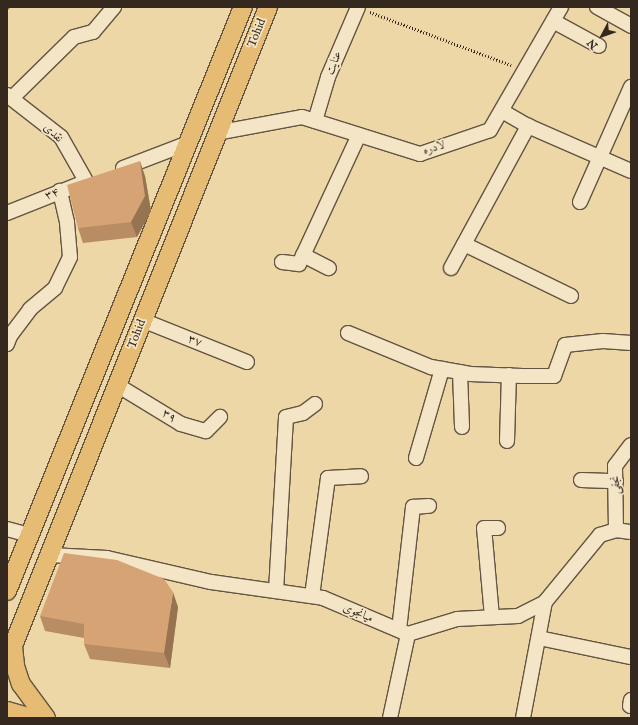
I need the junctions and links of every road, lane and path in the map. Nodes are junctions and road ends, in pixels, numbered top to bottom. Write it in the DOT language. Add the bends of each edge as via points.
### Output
graph roads {
  1 [pos="114,7"];
  2 [pos="243,7"];
  3 [pos="268,7"];
  4 [pos="561,7"];
  5 [pos="597,7"];
  6 [pos="361,8"];
  7 [pos="553,21"];
  8 [pos="631,26"];
  9 [pos="233,31"];
  10 [pos="254,40"];
  11 [pos="599,46"];
  12 [pos="525,71"];
  13 [pos="631,87"];
  14 [pos="9,96"];
  15 [pos="502,111"];
  16 [pos="315,122"];
  17 [pos="528,126"];
  18 [pos="216,133"];
  19 [pos="359,135"];
  20 [pos="188,143"];
  21 [pos="600,158"];
  22 [pos="631,171"];
  23 [pos="86,182"];
  24 [pos="60,191"];
  25 [pos="580,202"];
  26 [pos="7,213"];
  27 [pos="464,244"];
  28 [pos="303,255"];
  29 [pos="282,262"];
  30 [pos="329,268"];
  31 [pos="451,268"];
  32 [pos="571,296"];
  33 [pos="142,320"];
  34 [pos="348,333"];
  35 [pos="7,344"];
  36 [pos="631,344"];
  37 [pos="247,362"];
  38 [pos="442,369"];
  39 [pos="460,372"];
  40 [pos="509,375"];
  41 [pos="117,385"];
  42 [pos="315,404"];
  43 [pos="220,417"];
  44 [pos="462,427"];
  45 [pos="507,441"];
  46 [pos="631,446"];
  47 [pos="416,458"];
  48 [pos="361,476"];
  49 [pos="581,480"];
  50 [pos="616,481"];
  51 [pos="429,506"];
  52 [pos="498,528"];
  53 [pos="7,529"];
  54 [pos="616,530"];
  55 [pos="631,532"];
  56 [pos="29,535"];
  57 [pos="50,555"];
  58 [pos="7,591"];
  59 [pos="276,591"];
  60 [pos="312,596"];
  61 [pos="546,602"];
  62 [pos="492,616"];
  63 [pos="404,632"];
  64 [pos="539,638"];
  65 [pos="10,654"];
  66 [pos="631,657"];
  67 [pos="7,711"];
  68 [pos="32,718"];
  69 [pos="46,718"];
  70 [pos="390,718"];
  71 [pos="523,718"];
  1 -- 14 [label="street" via="93,32 74,37"];
  2 -- 9 [label="main road, Tohid"];
  3 -- 10 [label="main road, Tohid"];
  4 -- 7 [label="street, لادره"];
  5 -- 8 [label="street"];
  6 -- 12 [label="path"];
  6 -- 16 [label="street, عنایت" via="328,77"];
  7 -- 11 [label="street"];
  7 -- 12 [label="street, لادره"];
  9 -- 10 [label="main road"];
  9 -- 20 [label="main road, Tohid"];
  10 -- 18 [label="main road, Tohid"];
  12 -- 15 [label="street, لادره"];
  13 -- 21 [label="street"];
  14 -- 23 [label="street, نقدی" via="61,137"];
  15 -- 17 [label="street"];
  15 -- 19 [label="street, لادره" via="490,130 420,154"];
  16 -- 18 [label="street, لادره" via="302,118"];
  16 -- 19 [label="street, لادره"];
  17 -- 21 [label="street"];
  17 -- 27 [label="street"];
  18 -- 33 [label="main road, Tohid"];
  19 -- 28 [label="street"];
  20 -- 23 [label="street, ۳۴"];
  20 -- 56 [label="main road, Tohid"];
  21 -- 22 [label="street"];
  21 -- 25 [label="street"];
  23 -- 24 [label="street, ۳۴"];
  24 -- 26 [label="street, ۳۴"];
  24 -- 35 [label="street" via="67,222 70,257 55,288 30,309"];
  27 -- 31 [label="street"];
  27 -- 32 [label="street"];
  28 -- 29 [label="street" via="299,264"];
  28 -- 30 [label="street"];
  33 -- 37 [label="street, ۳۷"];
  33 -- 41 [label="main road, Tohid"];
  34 -- 38 [label="street" via="431,367"];
  36 -- 40 [label="street" via="603,341 565,345 554,376"];
  38 -- 39 [label="street"];
  38 -- 47 [label="street"];
  39 -- 40 [label="street"];
  39 -- 44 [label="street"];
  40 -- 45 [label="street"];
  41 -- 43 [label="street, ۳۹" via="181,424 206,431"];
  41 -- 57 [label="main road, Tohid"];
  42 -- 59 [label="street" via="303,413 286,417"];
  46 -- 50 [label="street, نجفی" via="616,466"];
  48 -- 60 [label="street" via="328,478"];
  49 -- 50 [label="street"];
  50 -- 54 [label="street, نجفی"];
  51 -- 63 [label="street" via="413,507"];
  52 -- 62 [label="street" via="484,528"];
  53 -- 56 [label="street"];
  54 -- 55 [label="street"];
  54 -- 61 [label="street" via="600,535"];
  56 -- 58 [label="main road, Tohid"];
  57 -- 59 [label="street, میانجوی" via="107,558 211,582"];
  57 -- 65 [label="main road, Tohid"];
  59 -- 60 [label="street, میانجوی"];
  60 -- 63 [label="street, میانجوی" via="323,598"];
  61 -- 62 [label="street" via="518,616"];
  61 -- 64 [label="street"];
  62 -- 63 [label="street" via="457,619"];
  63 -- 70 [label="street"];
  64 -- 66 [label="street"];
  64 -- 71 [label="street"];
  65 -- 69 [label="main road" via="22,684"];
  67 -- 68 [label="main road"];
}
